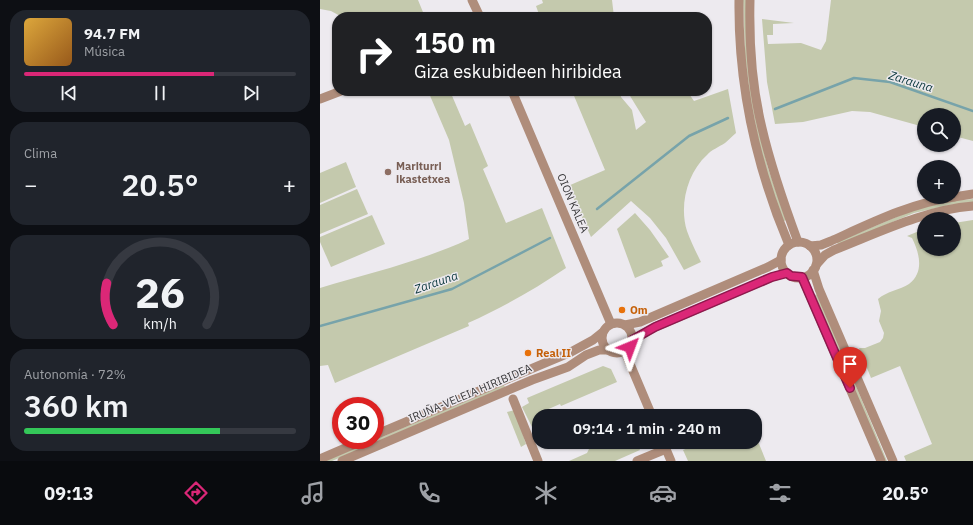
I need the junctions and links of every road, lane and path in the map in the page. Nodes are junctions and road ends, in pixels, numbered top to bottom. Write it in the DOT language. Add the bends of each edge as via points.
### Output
graph roads {
  1 [pos="472,0"];
  2 [pos="739,0"];
  3 [pos="750,0"];
  4 [pos="478,12"];
  5 [pos="332,94"];
  6 [pos="514,96"];
  7 [pos="320,99"];
  8 [pos="973,194"];
  9 [pos="961,196"];
  10 [pos="919,204"];
  11 [pos="973,206"];
  12 [pos="793,243"];
  13 [pos="810,246"];
  14 [pos="781,260"];
  15 [pos="815,268"];
  16 [pos="787,273"];
  17 [pos="802,277"];
  18 [pos="611,324"];
  19 [pos="625,325"];
  20 [pos="603,332"];
  21 [pos="632,340"];
  22 [pos="607,350"];
  23 [pos="625,352"];
  24 [pos="513,399"];
  25 [pos="649,409"];
  26 [pos="384,431"];
  27 [pos="343,449"];
  28 [pos="657,449"];
  29 [pos="666,449"];
  30 [pos="320,459"];
  31 [pos="342,461"];
  32 [pos="538,461"];
  33 [pos="637,461"];
  34 [pos="671,461"];
  35 [pos="881,461"];
  36 [pos="893,461"];
  1 -- 4 [label="street"];
  2 -- 12 [label="street" via="740,48 752,129 768,190"];
  3 -- 12 [label="street" via="751,51 761,127"];
  5 -- 7 [label="street"];
  6 -- 18 [label="street, OION KALEA"];
  8 -- 9 [label="street"];
  10 -- 13 [label="street" via="821,245"];
  11 -- 15 [label="street" via="936,212 904,222 834,250 825,255"];
  12 -- 13 [label="street" via="804,242"];
  12 -- 14 [label="street" via="784,249"];
  13 -- 15 [label="street" via="817,258"];
  14 -- 16 [label="street"];
  14 -- 19 [label="street" via="640,322"];
  15 -- 17 [label="street"];
  15 -- 36 [label="street" via="819,289"];
  16 -- 17 [label="street"];
  16 -- 21 [label="street" via="655,327"];
  17 -- 35 [label="street"];
  18 -- 19 [label="street"];
  18 -- 20 [label="street"];
  19 -- 21 [label="street" via="632,334"];
  20 -- 22 [label="street" via="601,339"];
  20 -- 26 [label="street, IRUÑA-VELEIA HIRIBIDEA" via="571,352"];
  21 -- 23 [label="street"];
  22 -- 23 [label="street" via="619,354"];
  22 -- 31 [label="street, IRUÑA-VELEIA HIRIBIDEA" via="586,355 568,367"];
  23 -- 25 [label="street"];
  24 -- 32 [label="street"];
  27 -- 30 [label="street"];
  28 -- 33 [label="street"];
  29 -- 34 [label="street"];
}
